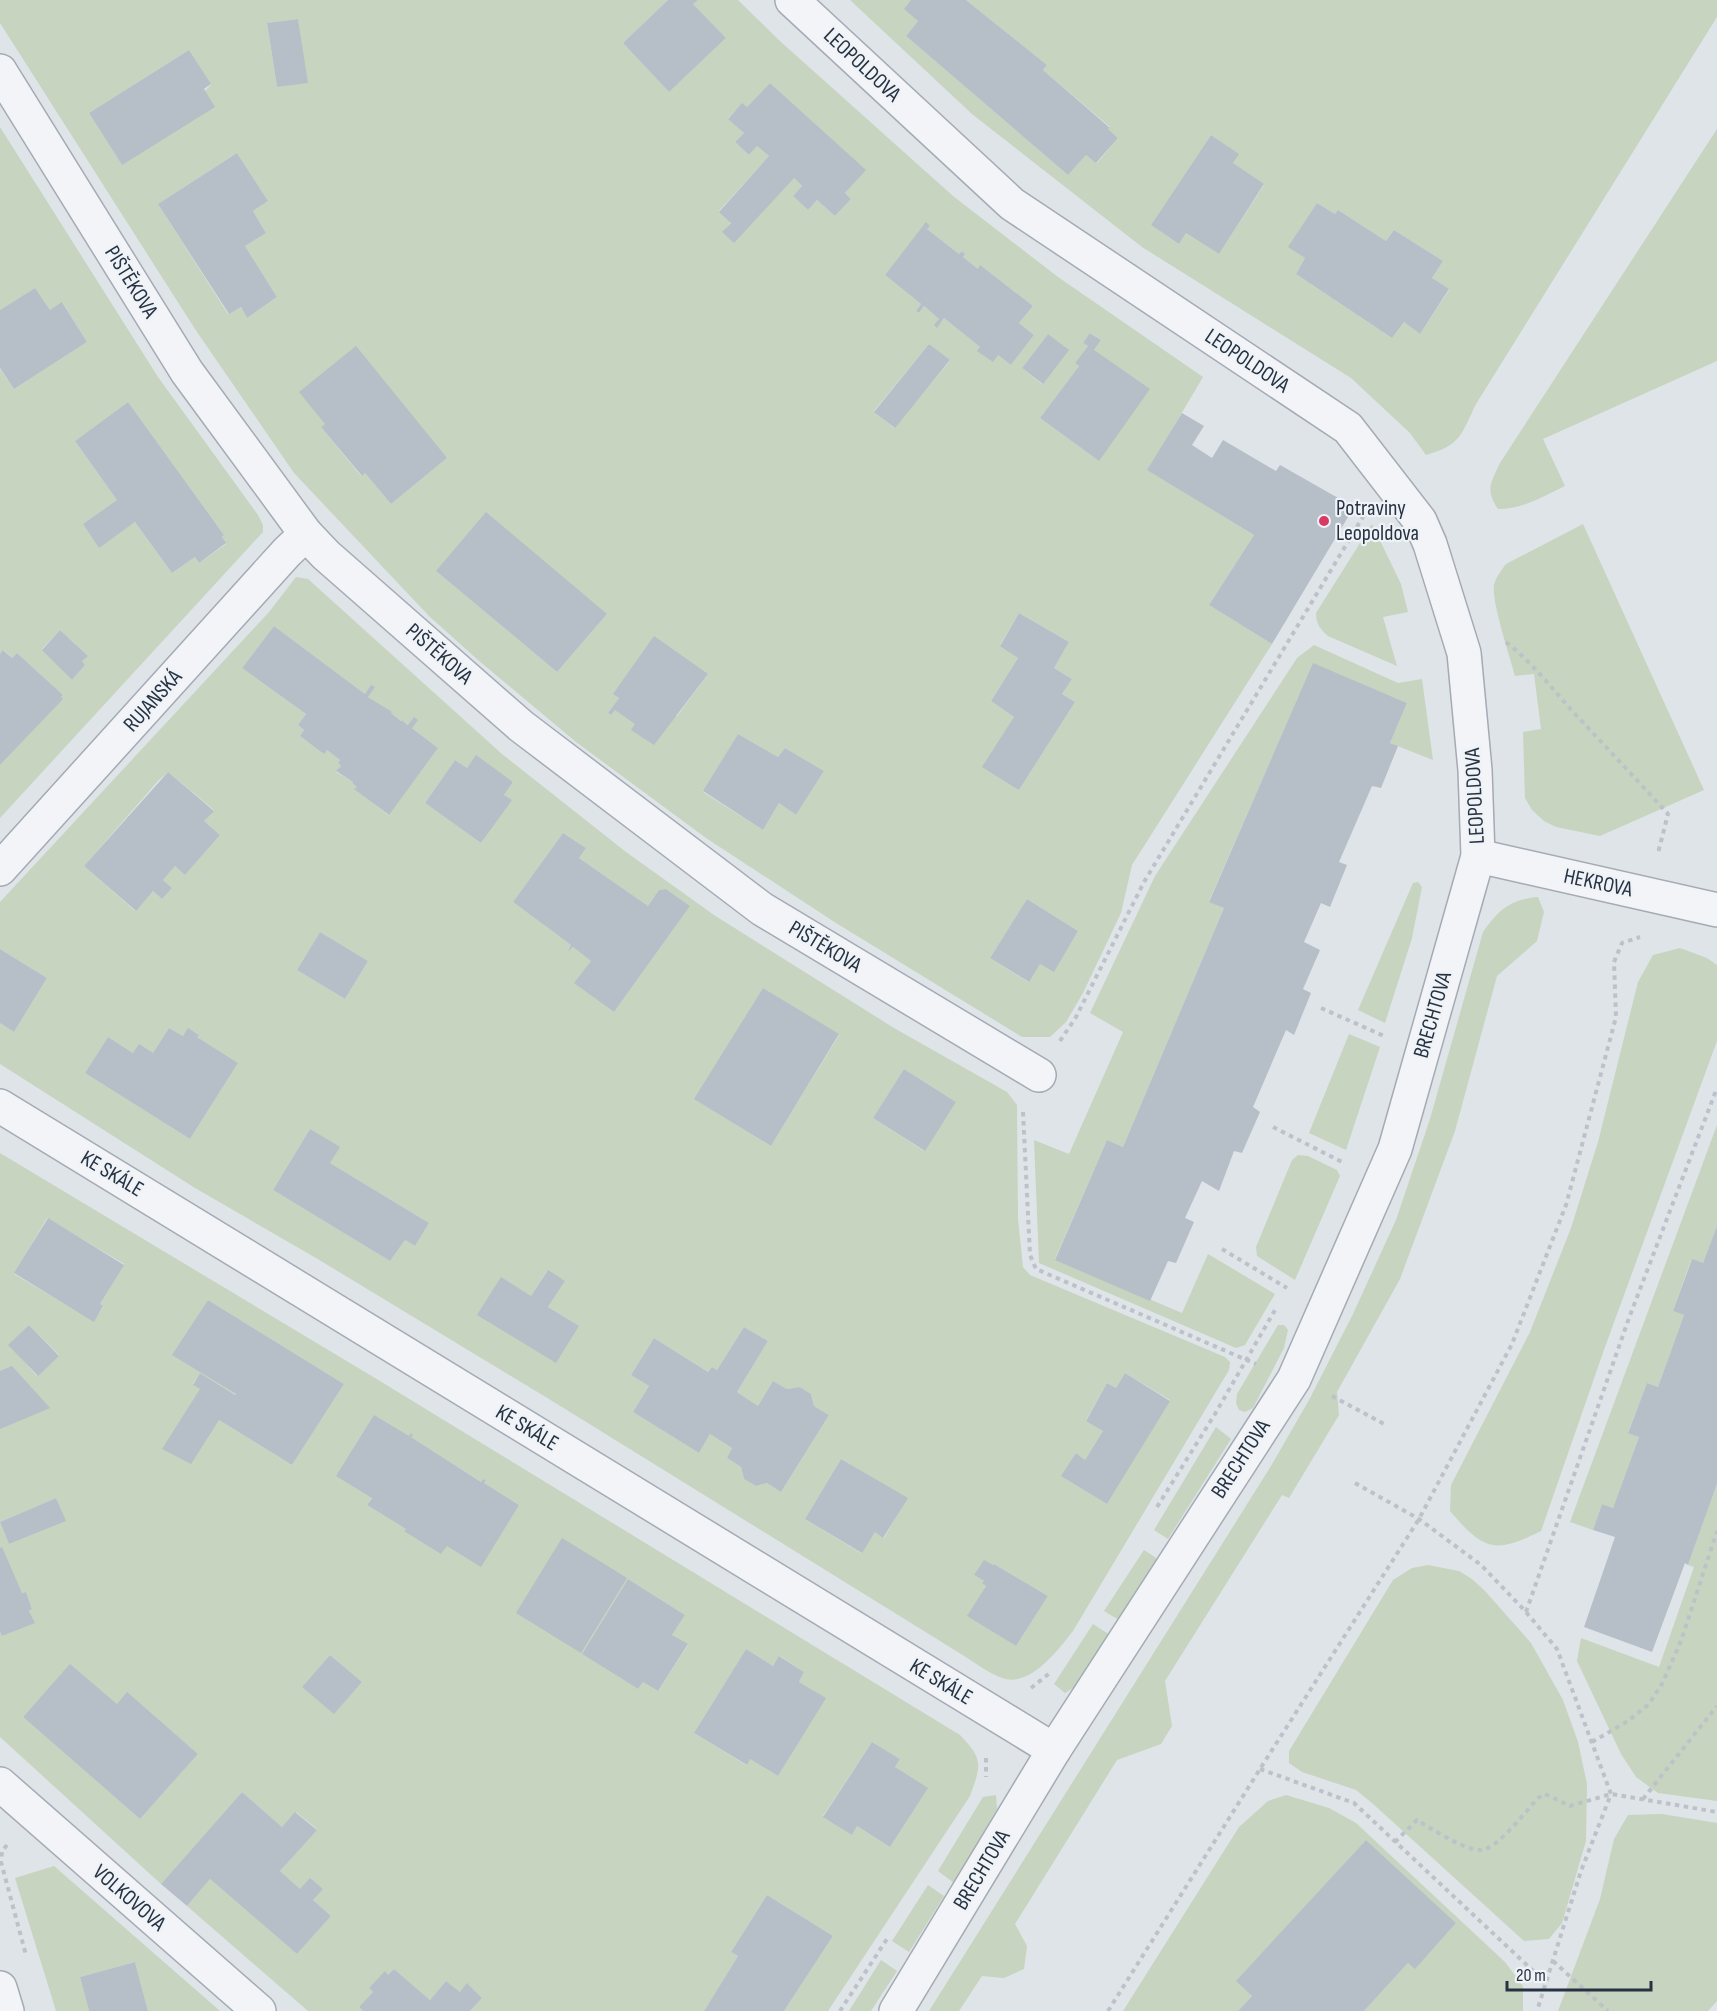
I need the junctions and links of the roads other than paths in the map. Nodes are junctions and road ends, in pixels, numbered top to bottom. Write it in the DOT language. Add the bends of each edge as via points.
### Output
graph roads {
  1 [pos="792,0"];
  2 [pos="0,71"];
  3 [pos="306,534"];
  4 [pos="1478,856"];
  5 [pos="0,869"];
  6 [pos="1717,910"];
  7 [pos="1044,1060"];
  8 [pos="0,1106"];
  9 [pos="1054,1750"];
  10 [pos="0,1784"];
  11 [pos="0,1988"];
  12 [pos="7,2011"];
  13 [pos="259,2011"];
  14 [pos="896,2011"];
  1 -- 4 [label="street, LEOPOLDOVA" via="1012,204 1348,428 1420,521 1464,652"];
  2 -- 3 [label="street, PIŠTĚKOVA" via="187,372"];
  3 -- 5 [label="street, RUJANSKÁ"];
  3 -- 7 [label="street, PIŠTĚKOVA" via="521,726 762,909"];
  4 -- 6 [label="street, HEKROVA"];
  4 -- 9 [label="street, BRECHTOVA" via="1395,1149 1294,1379"];
  8 -- 9 [label="street, KE SKÁLE"];
  9 -- 14 [label="street, BRECHTOVA"];
  10 -- 13 [label="street, VOLKOVOVA"];
  11 -- 12 [label="street"];
}
